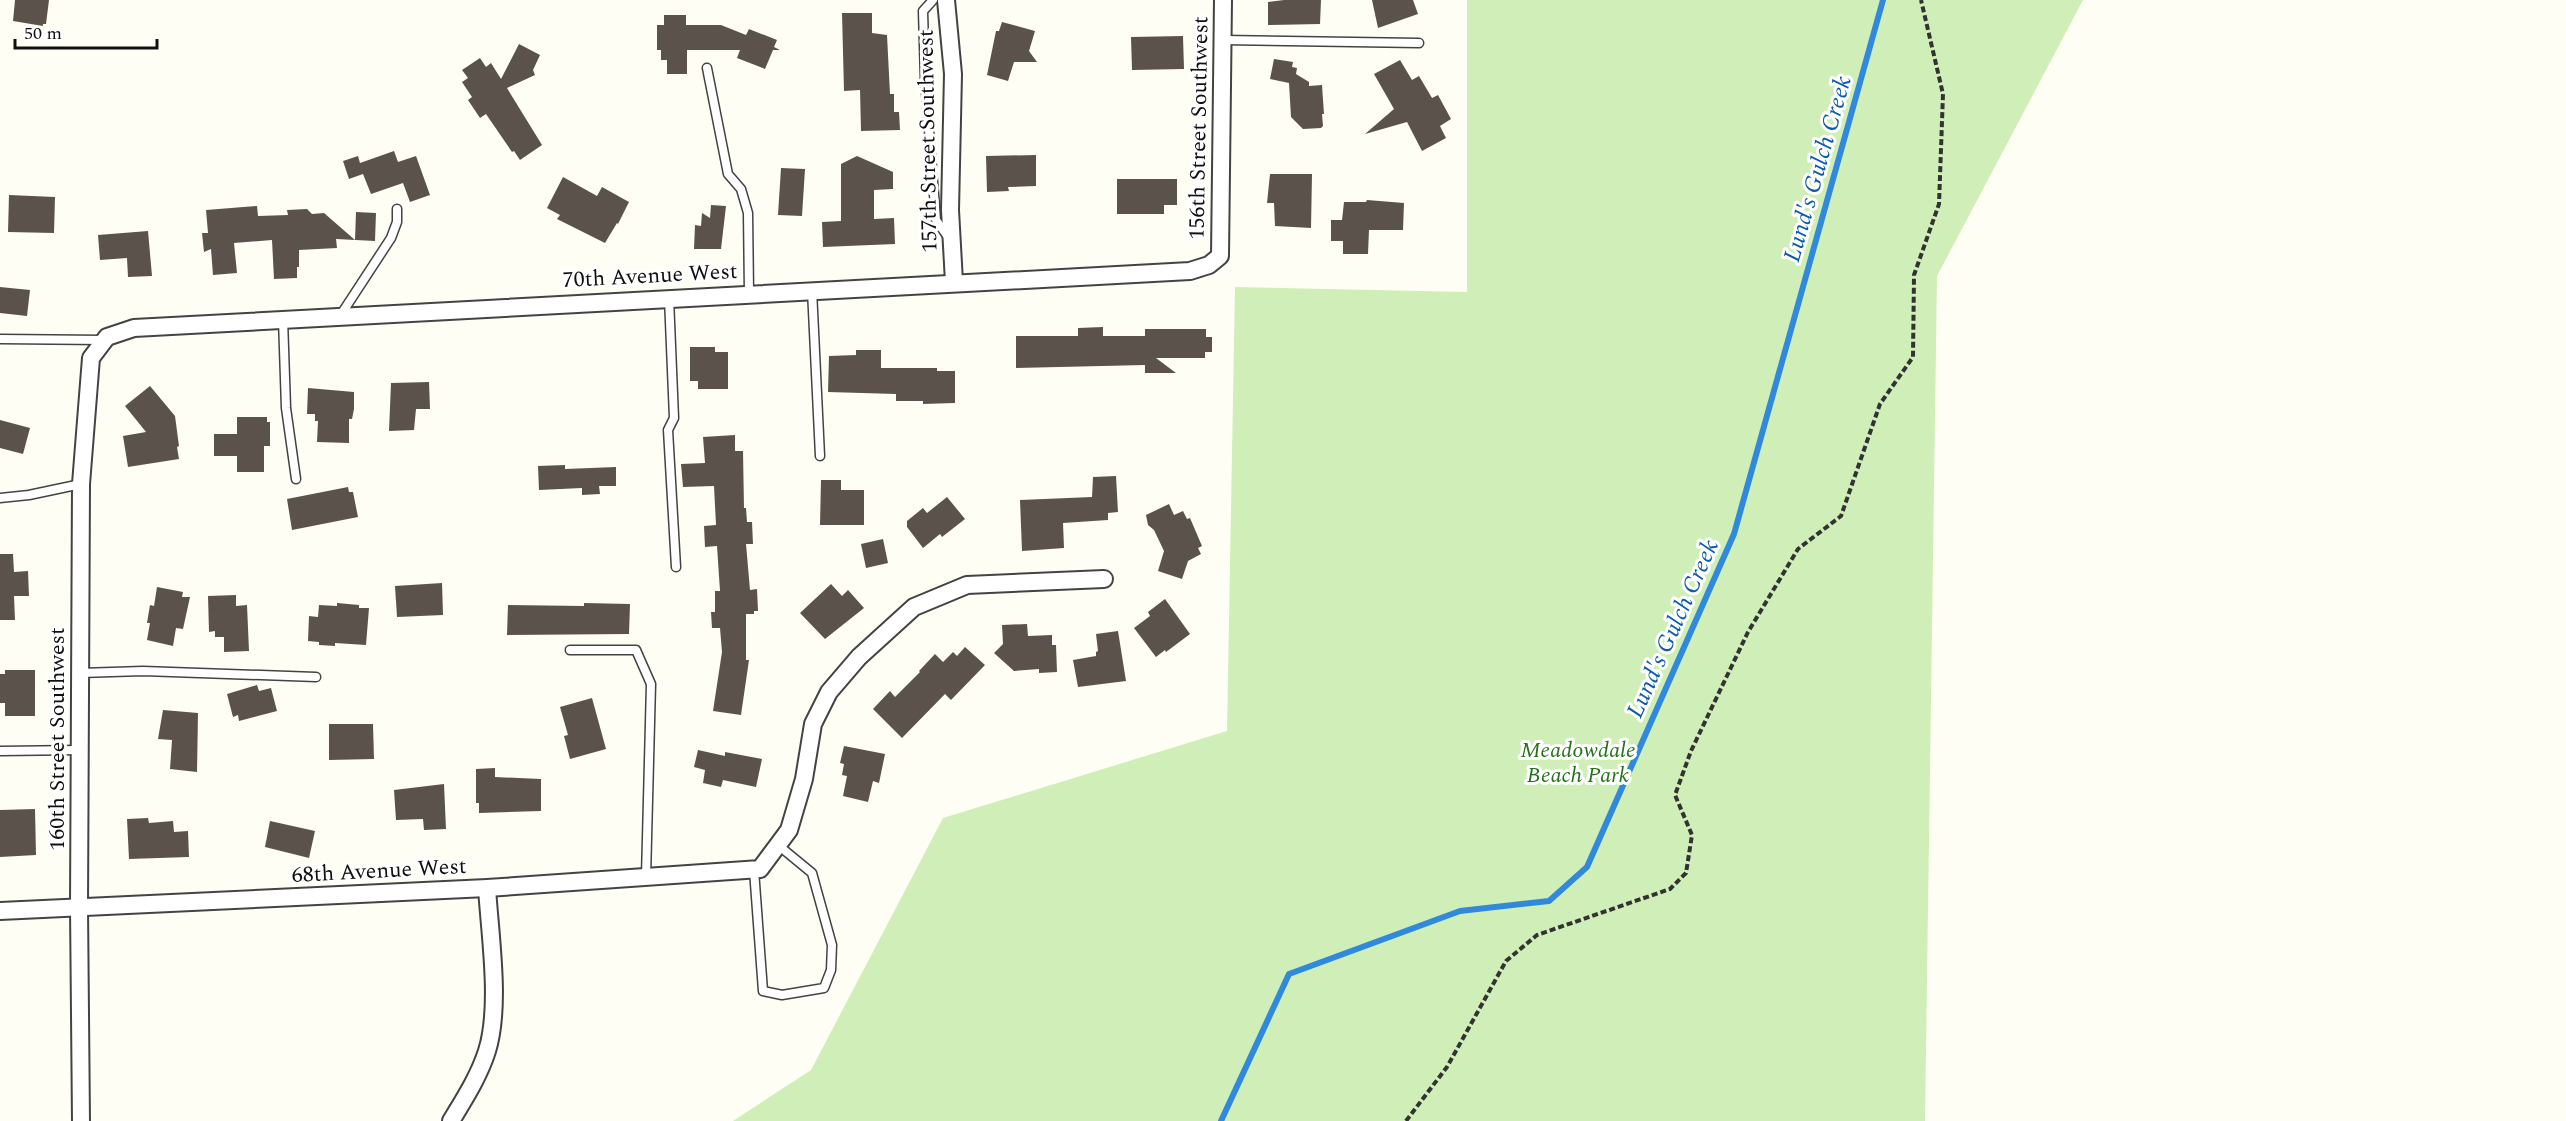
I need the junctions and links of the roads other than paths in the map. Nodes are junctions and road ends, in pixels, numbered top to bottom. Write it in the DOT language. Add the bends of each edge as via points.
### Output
graph roads {
  1 [pos="933,0"];
  2 [pos="946,0"];
  3 [pos="1223,0"];
  4 [pos="1223,40"];
  5 [pos="1419,43"];
  6 [pos="707,68"];
  7 [pos="397,209"];
  8 [pos="951,242"];
  9 [pos="1220,256"];
  10 [pos="954,282"];
  11 [pos="812,290"];
  12 [pos="749,293"];
  13 [pos="669,297"];
  14 [pos="340,316"];
  15 [pos="283,319"];
  16 [pos="0,339"];
  17 [pos="104,340"];
  18 [pos="820,456"];
  19 [pos="296,479"];
  20 [pos="81,484"];
  21 [pos="0,498"];
  22 [pos="676,567"];
  23 [pos="1104,579"];
  24 [pos="570,650"];
  25 [pos="80,673"];
  26 [pos="316,677"];
  27 [pos="80,750"];
  28 [pos="0,751"];
  29 [pos="778,845"];
  30 [pos="757,870"];
  31 [pos="646,877"];
  32 [pos="487,888"];
  33 [pos="79,907"];
  34 [pos="0,911"];
  35 [pos="81,1121"];
  36 [pos="451,1121"];
  1 -- 8 [label="lane" via="923,11 925,79 936,220"];
  2 -- 8 [label="street, 157th Street Southwest" via="953,74"];
  3 -- 4 [label="street, 156th Street Southwest"];
  4 -- 5 [label="lane"];
  4 -- 9 [label="street, 156th Street Southwest"];
  6 -- 12 [label="lane" via="728,174 741,189 748,213"];
  7 -- 14 [label="lane" via="391,238"];
  8 -- 10 [label="street, 157th Street Southwest"];
  9 -- 10 [label="street, 70th Avenue West" via="1209,265 1190,271"];
  10 -- 11 [label="street, 70th Avenue West"];
  11 -- 12 [label="street, 70th Avenue West"];
  11 -- 18 [label="lane"];
  12 -- 13 [label="street, 70th Avenue West"];
  13 -- 14 [label="street, 70th Avenue West"];
  13 -- 22 [label="lane" via="674,418 668,430"];
  14 -- 15 [label="street, 70th Avenue West"];
  15 -- 17 [label="street, 70th Avenue West" via="134,328"];
  15 -- 19 [label="lane" via="286,408"];
  16 -- 17 [label="lane"];
  17 -- 20 [label="street, 160th Street Southwest" via="91,358"];
  20 -- 21 [label="lane"];
  20 -- 25 [label="street, 160th Street Southwest"];
  23 -- 29 [label="street" via="967,585 914,607 859,657 829,692 813,724 804,779 789,830"];
  24 -- 31 [label="lane" via="636,650 651,684"];
  25 -- 26 [label="lane" via="143,671"];
  25 -- 27 [label="street, 160th Street Southwest"];
  27 -- 28 [label="lane"];
  27 -- 33 [label="street, 160th Street Southwest"];
  29 -- 30 [label="street"];
  29 -- 30 [label="lane" via="812,873 832,945 831,970 824,988 782,996 763,992"];
  30 -- 31 [label="street, 68th Avenue West"];
  31 -- 32 [label="street, 68th Avenue West"];
  32 -- 33 [label="street, 68th Avenue West"];
  32 -- 36 [label="street" via="494,1010 488,1049 472,1087"];
  33 -- 34 [label="street, 68th Avenue West"];
  33 -- 35 [label="street, 160th Street Southwest"];
}
